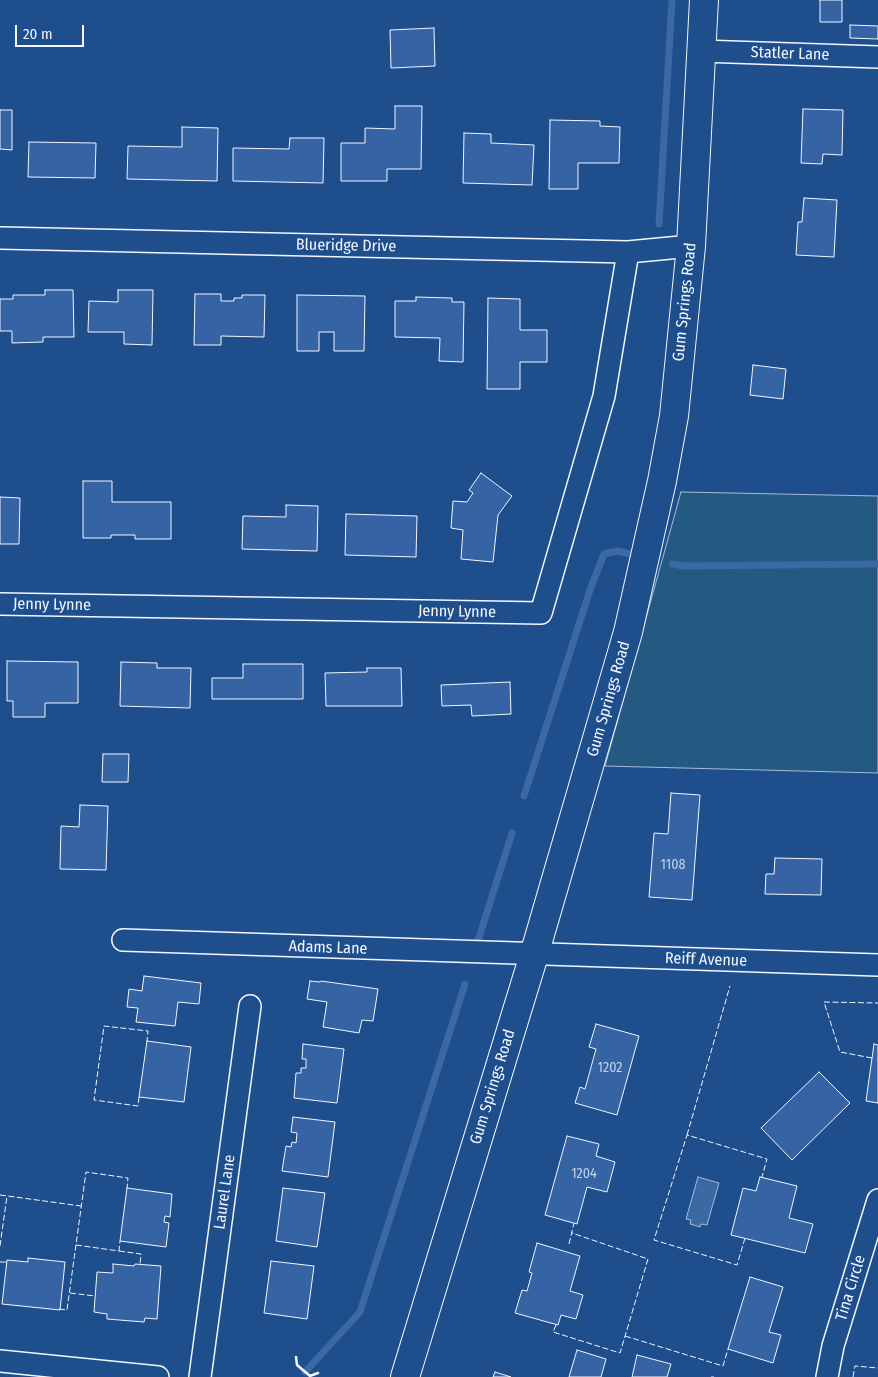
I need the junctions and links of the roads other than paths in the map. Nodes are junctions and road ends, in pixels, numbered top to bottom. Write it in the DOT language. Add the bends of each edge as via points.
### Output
graph roads {
  1 [pos="704,0"];
  2 [pos="701,51"];
  3 [pos="878,57"];
  4 [pos="0,238"];
  5 [pos="691,246"];
  6 [pos="628,252"];
  7 [pos="0,604"];
  8 [pos="123,940"];
  9 [pos="534,955"];
  10 [pos="878,965"];
  11 [pos="250,1006"];
  12 [pos="878,1200"];
  13 [pos="0,1361"];
  14 [pos="158,1377"];
  15 [pos="200,1377"];
  16 [pos="405,1377"];
  17 [pos="827,1377"];
  1 -- 2 [label="main road, Gum Springs Road"];
  2 -- 3 [label="street, Statler Lane"];
  2 -- 5 [label="main road, Gum Springs Road"];
  4 -- 6 [label="street, Blueridge Drive"];
  5 -- 6 [label="street, Blueridge Drive"];
  5 -- 9 [label="main road, Gum Springs Road" via="674,416 662,481 628,632"];
  6 -- 7 [label="street, Jenny Lynne" via="604,396 542,613"];
  8 -- 9 [label="street, Adams Lane"];
  9 -- 10 [label="street, Reiff Avenue"];
  9 -- 16 [label="main road, Gum Springs Road"];
  11 -- 15 [label="street, Laurel Lane"];
  12 -- 17 [label="street, Tina Circle" via="833,1346"];
  13 -- 14 [label="street"];
}
